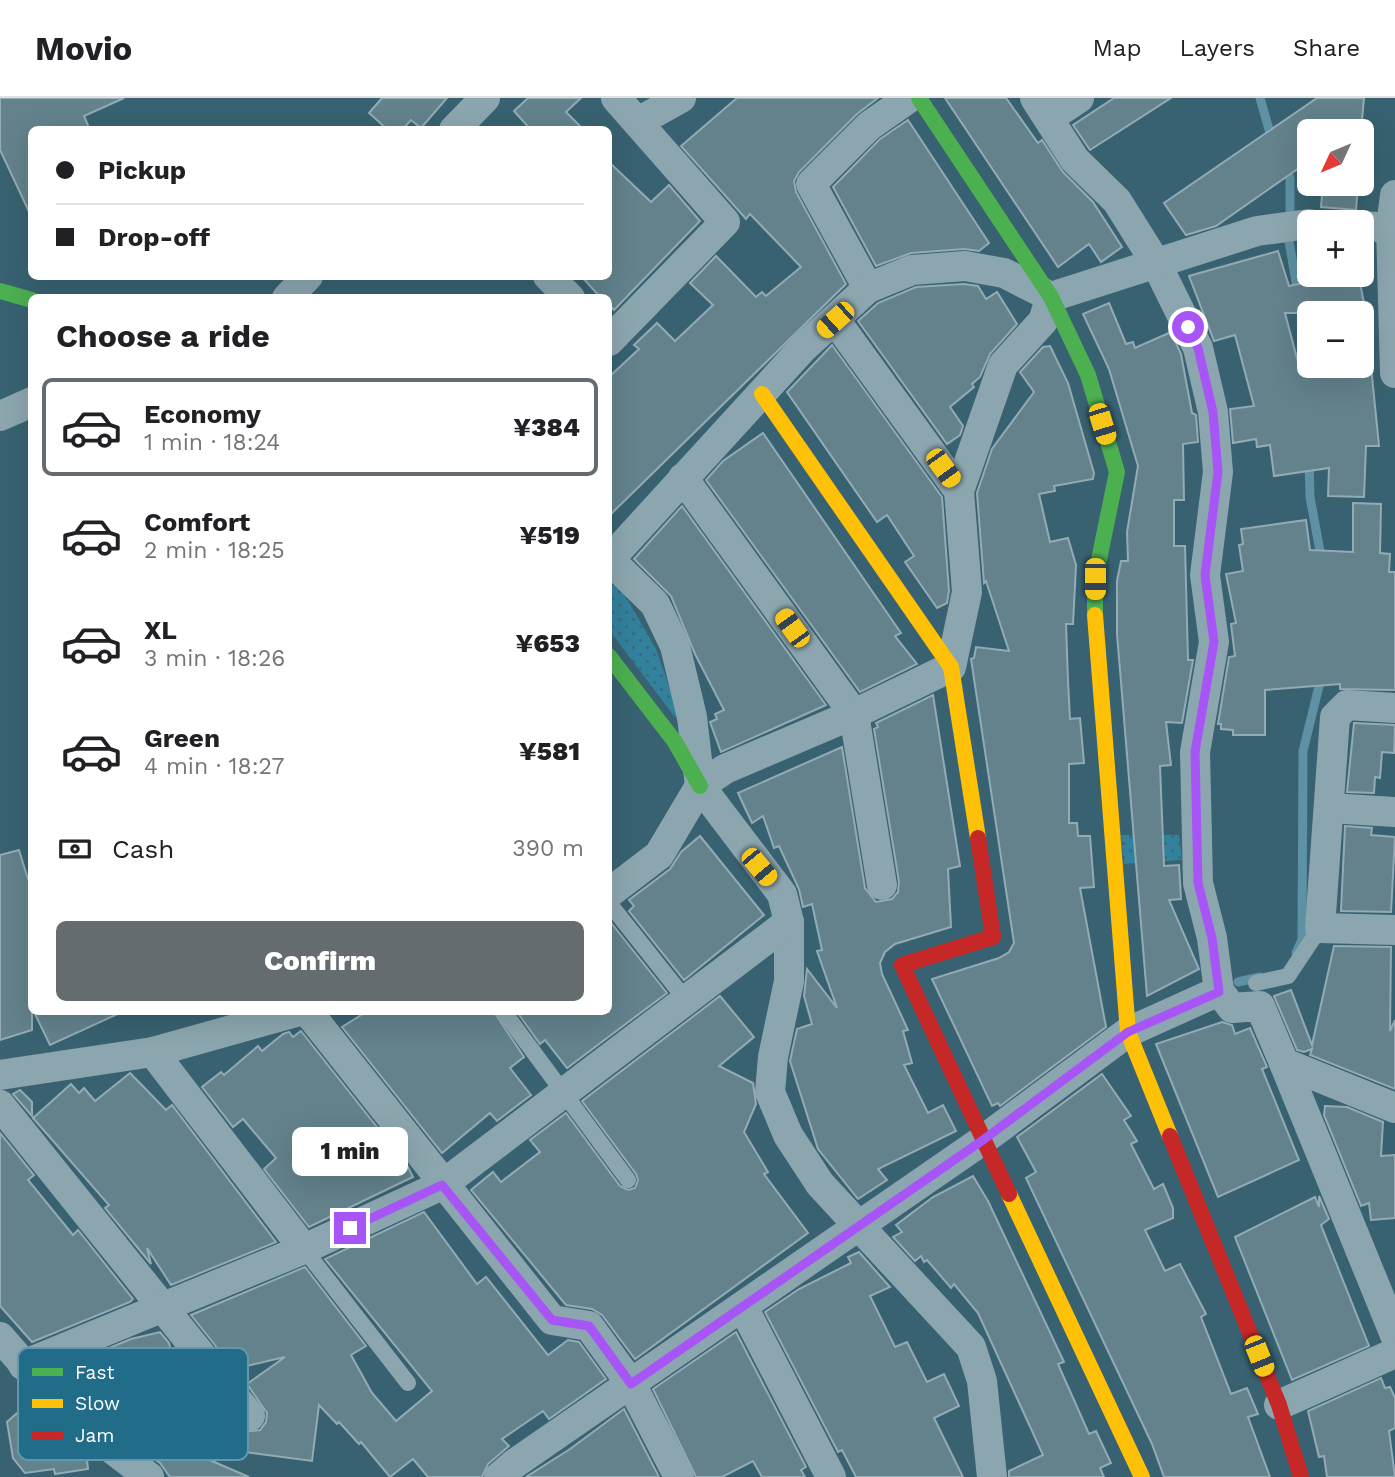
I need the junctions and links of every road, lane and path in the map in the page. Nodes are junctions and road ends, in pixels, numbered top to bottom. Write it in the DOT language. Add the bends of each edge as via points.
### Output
graph roads {
  1 [pos="485,98"];
  2 [pos="616,98"];
  3 [pos="681,98"];
  4 [pos="909,98"];
  5 [pos="919,98"];
  6 [pos="1079,98"];
  7 [pos="1042,108"];
  8 [pos="638,122"];
  9 [pos="458,126"];
  10 [pos="1395,195"];
  11 [pos="1297,226"];
  12 [pos="1382,227"];
  13 [pos="1157,265"];
  14 [pos="304,280"];
  15 [pos="552,280"];
  16 [pos="868,288"];
  17 [pos="0,291"];
  18 [pos="291,294"];
  19 [pos="566,294"];
  20 [pos="1051,297"];
  21 [pos="28,299"];
  22 [pos="835,320"];
  23 [pos="612,337"];
  24 [pos="1395,363"];
  25 [pos="1395,373"];
  26 [pos="762,394"];
  27 [pos="28,404"];
  28 [pos="0,416"];
  29 [pos="683,478"];
  30 [pos="959,491"];
  31 [pos="612,556"];
  32 [pos="612,562"];
  33 [pos="612,660"];
  34 [pos="951,667"];
  35 [pos="1395,708"];
  36 [pos="854,714"];
  37 [pos="700,786"];
  38 [pos="1329,808"];
  39 [pos="1395,812"];
  40 [pos="882,885"];
  41 [pos="612,891"];
  42 [pos="612,907"];
  43 [pos="789,922"];
  44 [pos="1320,928"];
  45 [pos="1395,930"];
  46 [pos="1256,983"];
  47 [pos="1228,990"];
  48 [pos="687,1000"];
  49 [pos="285,1015"];
  50 [pos="310,1015"];
  51 [pos="506,1015"];
  52 [pos="1128,1032"];
  53 [pos="153,1052"];
  54 [pos="1284,1063"];
  55 [pos="0,1074"];
  56 [pos="566,1094"];
  57 [pos="0,1105"];
  58 [pos="1395,1108"];
  59 [pos="983,1140"];
  60 [pos="628,1180"];
  61 [pos="442,1185"];
  62 [pos="858,1225"];
  63 [pos="304,1249"];
  64 [pos="160,1307"];
  65 [pos="743,1307"];
  66 [pos="1395,1335"];
  67 [pos="0,1336"];
  68 [pos="63,1348"];
  69 [pos="194,1348"];
  70 [pos="1395,1353"];
  71 [pos="18,1359"];
  72 [pos="408,1383"];
  73 [pos="631,1384"];
  74 [pos="1279,1405"];
  75 [pos="248,1414"];
  76 [pos="250,1416"];
  77 [pos="127,1460"];
  78 [pos="511,1473"];
  79 [pos="149,1477"];
  80 [pos="679,1477"];
  81 [pos="831,1477"];
  82 [pos="992,1477"];
  83 [pos="1142,1477"];
  84 [pos="1301,1477"];
  1 -- 9 [label="street"];
  2 -- 8 [label="street"];
  3 -- 8 [label="street"];
  4 -- 16 [label="street" via="869,126 811,184"];
  5 -- 20 [label="street"];
  6 -- 7 [label="street"];
  7 -- 13 [label="street" via="1076,160 1117,201"];
  8 -- 23 [label="street" via="725,222"];
  10 -- 12 [label="street"];
  11 -- 13 [label="street" via="1257,231"];
  12 -- 24 [label="street"];
  13 -- 20 [label="street"];
  13 -- 47 [label="street" via="1198,348 1213,412 1218,472 1205,575 1214,642 1195,752 1198,883"];
  14 -- 18 [label="street"];
  15 -- 19 [label="street"];
  16 -- 20 [label="street" via="912,270 965,266 1004,273"];
  16 -- 22 [label="street"];
  17 -- 21 [label="street"];
  20 -- 30 [label="street" via="1043,321 1003,365"];
  20 -- 52 [label="street" via="1088,375 1117,472 1095,579 1095,635"];
  22 -- 26 [label="street"];
  22 -- 30 [label="street"];
  24 -- 25 [label="street"];
  26 -- 29 [label="street"];
  26 -- 34 [label="street"];
  27 -- 28 [label="street"];
  29 -- 31 [label="street"];
  29 -- 36 [label="street"];
  30 -- 34 [label="street" via="967,592"];
  32 -- 37 [label="street" via="654,604 675,646 692,717"];
  33 -- 37 [label="street" via="675,742"];
  34 -- 36 [label="street"];
  34 -- 59 [label="street" via="993,937 902,965"];
  35 -- 38 [label="street" via="1347,705 1335,717"];
  36 -- 37 [label="street" via="725,769"];
  36 -- 40 [label="street"];
  37 -- 41 [label="street" via="659,855"];
  37 -- 43 [label="street" via="782,894"];
  38 -- 39 [label="street"];
  38 -- 44 [label="street"];
  42 -- 48 [label="lane"];
  43 -- 48 [label="street"];
  43 -- 62 [label="street" via="789,981 770,1092 788,1135 820,1184"];
  44 -- 45 [label="street"];
  44 -- 46 [label="lane" via="1288,976"];
  47 -- 52 [label="street"];
  47 -- 54 [label="street" via="1232,1009 1260,1006"];
  48 -- 56 [label="street"];
  49 -- 53 [label="street"];
  50 -- 61 [label="street"];
  51 -- 56 [label="lane"];
  52 -- 59 [label="street"];
  52 -- 74 [label="street"];
  53 -- 55 [label="street"];
  53 -- 63 [label="street"];
  54 -- 58 [label="street"];
  54 -- 66 [label="street"];
  56 -- 60 [label="lane"];
  56 -- 61 [label="street"];
  57 -- 64 [label="street"];
  59 -- 62 [label="street"];
  59 -- 83 [label="street"];
  61 -- 63 [label="street"];
  61 -- 73 [label="street" via="552,1320 589,1326"];
  62 -- 65 [label="street"];
  62 -- 82 [label="street" via="971,1347 982,1381"];
  63 -- 64 [label="street"];
  63 -- 72 [label="lane"];
  64 -- 68 [label="street"];
  64 -- 69 [label="street"];
  65 -- 73 [label="street"];
  65 -- 81 [label="street"];
  67 -- 71 [label="street"];
  70 -- 74 [label="street"];
  73 -- 78 [label="street"];
  73 -- 80 [label="street"];
  74 -- 84 [label="street"];
  75 -- 76 [label="street"];
  77 -- 79 [label="street"];
}
